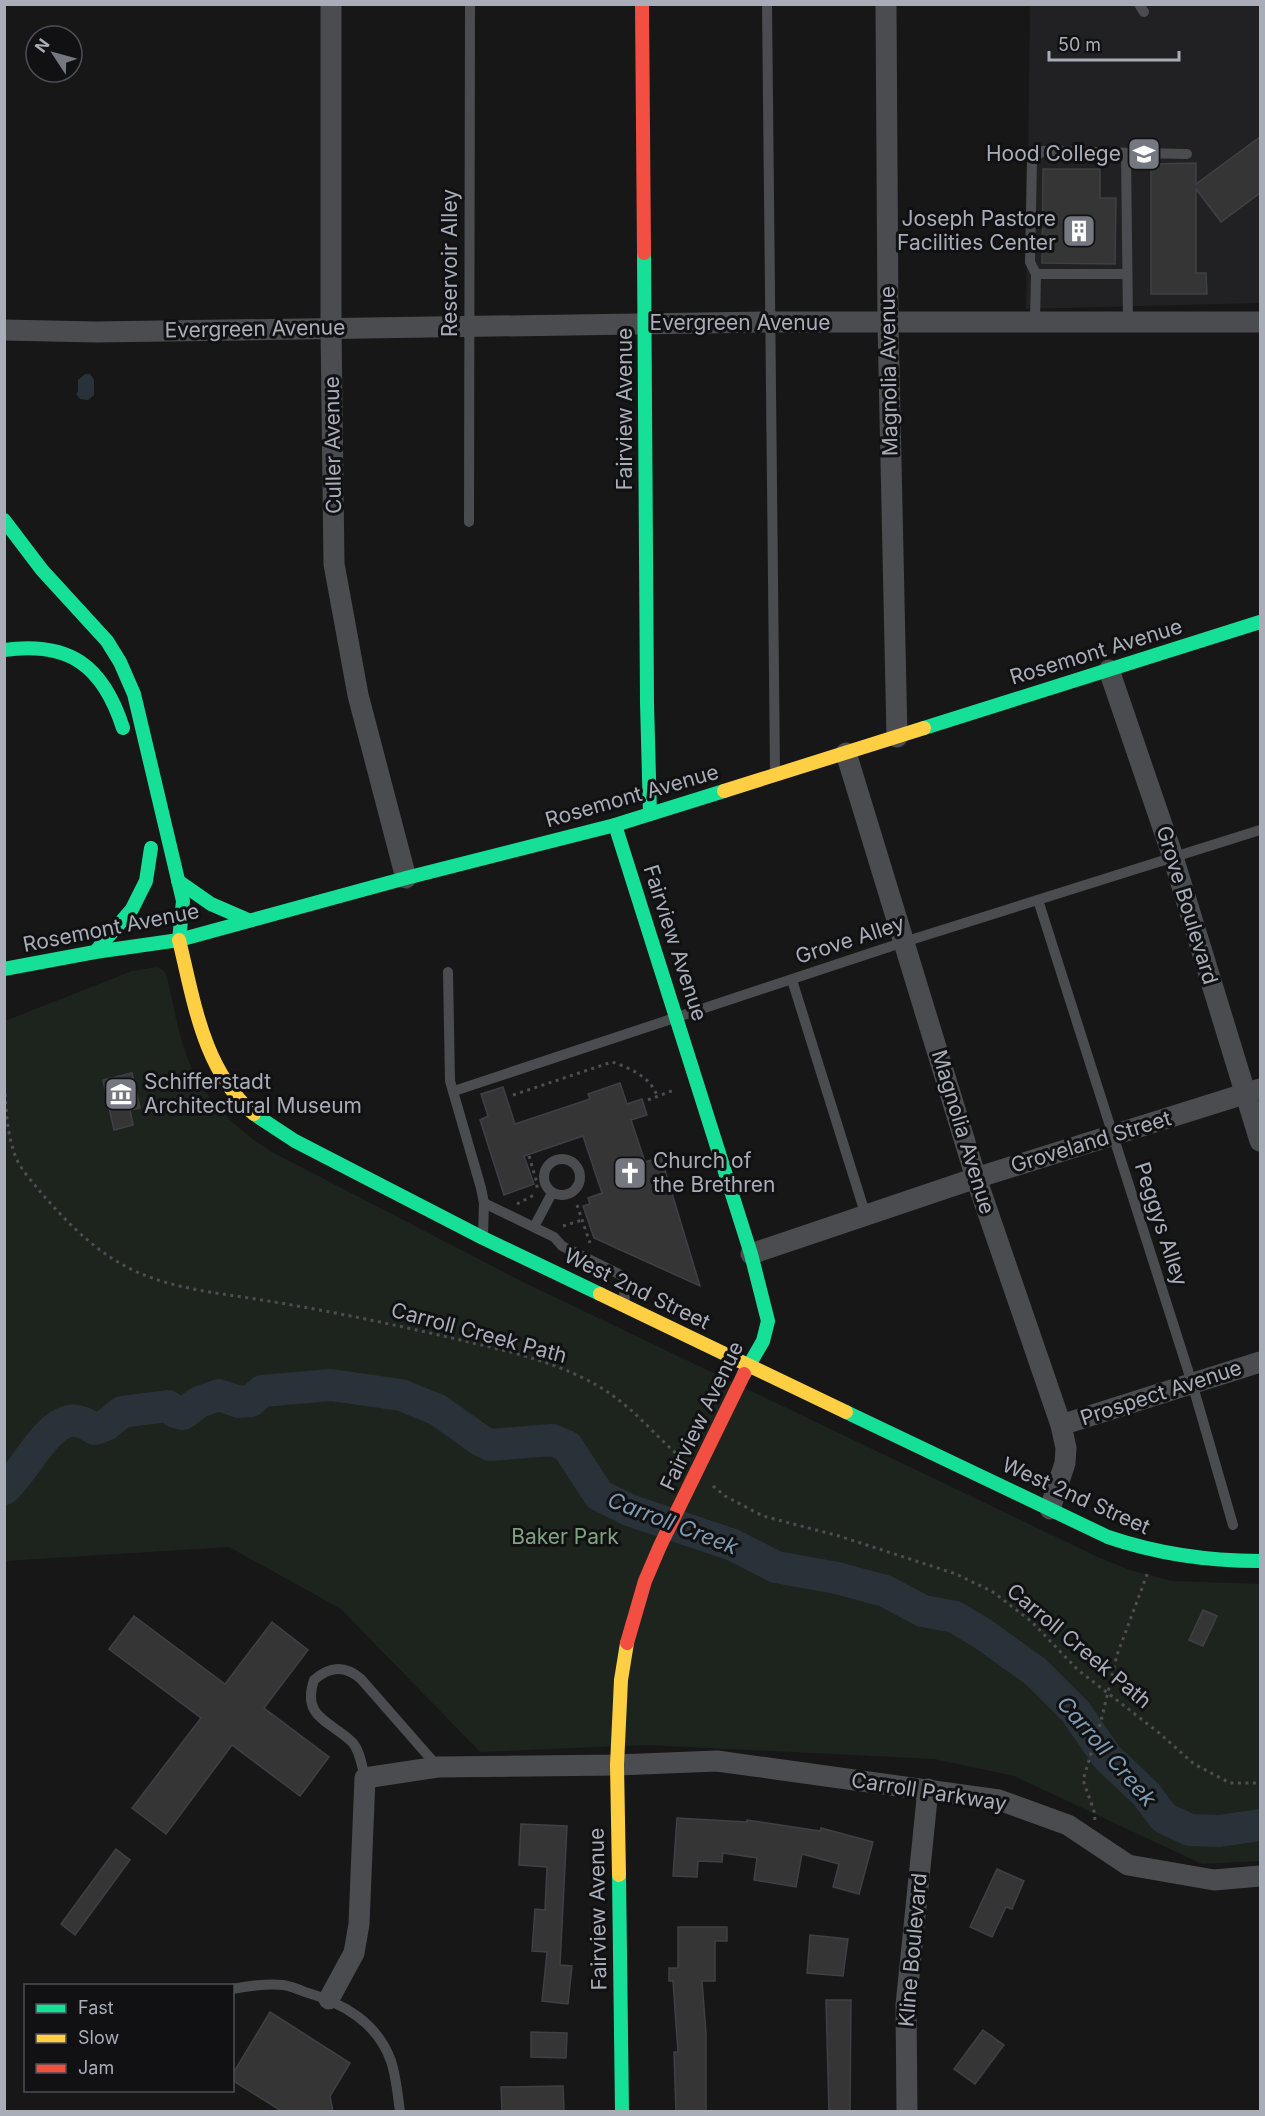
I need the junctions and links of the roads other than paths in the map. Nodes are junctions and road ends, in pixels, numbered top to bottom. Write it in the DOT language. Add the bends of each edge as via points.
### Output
graph roads {
  1 [pos="331,4"];
  2 [pos="470,4"];
  3 [pos="642,4"];
  4 [pos="767,4"];
  5 [pos="886,4"];
  6 [pos="1126,153"];
  7 [pos="1187,154"];
  8 [pos="1036,274"];
  9 [pos="1127,274"];
  10 [pos="770,322"];
  11 [pos="1035,322"];
  12 [pos="1128,322"];
  13 [pos="1260,322"];
  14 [pos="646,323"];
  15 [pos="888,323"];
  16 [pos="470,325"];
  17 [pos="331,328"];
  18 [pos="4,330"];
  19 [pos="4,520"];
  20 [pos="469,522"];
  21 [pos="1260,622"];
  22 [pos="4,650"];
  23 [pos="1109,670"];
  24 [pos="897,737"];
  25 [pos="127,744"];
  26 [pos="846,753"];
  27 [pos="775,775"];
  28 [pos="650,814"];
  29 [pos="615,825"];
  30 [pos="1260,830"];
  31 [pos="1173,857"];
  32 [pos="406,878"];
  33 [pos="160,880"];
  34 [pos="178,881"];
  35 [pos="1038,900"];
  36 [pos="169,912"];
  37 [pos="248,920"];
  38 [pos="180,940"];
  39 [pos="904,942"];
  40 [pos="95,952"];
  41 [pos="4,969"];
  42 [pos="448,972"];
  43 [pos="792,980"];
  44 [pos="676,1016"];
  45 [pos="452,1086"];
  46 [pos="1253,1092"];
  47 [pos="1112,1136"];
  48 [pos="1260,1141"];
  49 [pos="976,1178"];
  50 [pos="552,1193"];
  51 [pos="484,1203"];
  52 [pos="866,1216"];
  53 [pos="534,1227"];
  54 [pos="483,1238"];
  55 [pos="751,1254"];
  56 [pos="625,1307"];
  57 [pos="1260,1362"];
  58 [pos="748,1366"];
  59 [pos="1192,1383"];
  60 [pos="1060,1425"];
  61 [pos="1050,1509"];
  62 [pos="1233,1525"];
  63 [pos="1260,1561"];
  64 [pos="617,1765"];
  65 [pos="438,1767"];
  66 [pos="365,1778"];
  67 [pos="928,1789"];
  68 [pos="1260,1876"];
  69 [pos="234,1989"];
  70 [pos="329,1999"];
  71 [pos="400,2112"];
  72 [pos="622,2112"];
  73 [pos="908,2112"];
  1 -- 17 [label="street, Culler Avenue"];
  2 -- 16 [label="lane, Reservoir Alley"];
  3 -- 14 [label="main road, Fairview Avenue"];
  4 -- 10 [label="lane"];
  5 -- 15 [label="street, Magnolia Avenue"];
  6 -- 7 [label="lane"];
  6 -- 8 [label="lane" via="1043,151 1032,159 1030,262"];
  6 -- 9 [label="lane"];
  8 -- 9 [label="lane"];
  8 -- 11 [label="lane"];
  9 -- 12 [label="lane"];
  10 -- 14 [label="street, Evergreen Avenue"];
  10 -- 15 [label="street, Evergreen Avenue"];
  10 -- 27 [label="lane"];
  11 -- 12 [label="street, Evergreen Avenue"];
  11 -- 15 [label="street, Evergreen Avenue"];
  12 -- 13 [label="street, Evergreen Avenue"];
  14 -- 16 [label="street, Evergreen Avenue"];
  14 -- 28 [label="main road, Fairview Avenue"];
  15 -- 24 [label="street, Magnolia Avenue"];
  16 -- 17 [label="street, Evergreen Avenue"];
  16 -- 20 [label="lane, Reservoir Alley"];
  17 -- 18 [label="street, Evergreen Avenue"];
  17 -- 32 [label="street, Culler Avenue" via="334,564 358,695"];
  19 -- 34 [label="main road" via="54,584 100,632 125,672 137,700"];
  21 -- 23 [label="main road, Rosemont Avenue"];
  22 -- 25 [label="main road" via="38,647 77,659 107,687 119,710"];
  23 -- 24 [label="main road, Rosemont Avenue"];
  23 -- 31 [label="street, Grove Boulevard"];
  24 -- 26 [label="main road, Rosemont Avenue"];
  26 -- 27 [label="main road, Rosemont Avenue"];
  26 -- 39 [label="street, Magnolia Avenue"];
  27 -- 28 [label="main road, Rosemont Avenue"];
  28 -- 29 [label="main road, Rosemont Avenue"];
  29 -- 32 [label="main road, Rosemont Avenue"];
  29 -- 44 [label="main road, Fairview Avenue"];
  30 -- 31 [label="lane, Grove Alley"];
  31 -- 35 [label="lane, Grove Alley"];
  31 -- 46 [label="street, Grove Boulevard"];
  32 -- 37 [label="main road, Rosemont Avenue"];
  33 -- 40 [label="main road" via="150,842 146,881 132,909"];
  34 -- 37 [label="main road" via="198,898"];
  34 -- 38 [label="main road" via="183,902"];
  35 -- 39 [label="lane, Grove Alley"];
  35 -- 47 [label="lane, Peggys Alley"];
  36 -- 38 [label="main road"];
  37 -- 38 [label="main road, Rosemont Avenue"];
  38 -- 40 [label="main road, Rosemont Avenue"];
  38 -- 54 [label="main road, West 2nd Street" via="205,1044 216,1068 244,1106 312,1151"];
  39 -- 43 [label="lane, Grove Alley"];
  39 -- 49 [label="street, Magnolia Avenue"];
  40 -- 41 [label="main road, Rosemont Avenue"];
  42 -- 45 [label="lane"];
  43 -- 44 [label="lane, Grove Alley"];
  43 -- 52 [label="lane"];
  44 -- 45 [label="lane, Grove Alley"];
  44 -- 55 [label="main road, Fairview Avenue"];
  45 -- 51 [label="lane"];
  46 -- 47 [label="street, Groveland Street"];
  46 -- 48 [label="street, Grove Boulevard"];
  47 -- 49 [label="street, Groveland Street"];
  47 -- 59 [label="lane, Peggys Alley"];
  49 -- 52 [label="street, Groveland Street"];
  49 -- 60 [label="street, Magnolia Avenue"];
  50 -- 53 [label="lane"];
  51 -- 53 [label="lane"];
  51 -- 54 [label="lane"];
  52 -- 55 [label="street, Groveland Street"];
  53 -- 56 [label="lane" via="557,1232 562,1246 623,1276"];
  54 -- 56 [label="main road, West 2nd Street"];
  55 -- 58 [label="main road, Fairview Avenue" via="768,1321 763,1341"];
  56 -- 58 [label="main road, West 2nd Street"];
  57 -- 59 [label="street, Prospect Avenue"];
  58 -- 61 [label="main road, West 2nd Street"];
  58 -- 64 [label="main road, Fairview Avenue" via="645,1581 626,1645"];
  59 -- 60 [label="street, Prospect Avenue"];
  59 -- 62 [label="lane, Peggys Alley"];
  60 -- 61 [label="street, Magnolia Avenue" via="1065,1463"];
  61 -- 63 [label="main road, West 2nd Street" via="1108,1537 1154,1552 1208,1561"];
  64 -- 65 [label="street, Carroll Parkway"];
  64 -- 67 [label="street, Carroll Parkway" via="717,1761"];
  64 -- 72 [label="main road, Fairview Avenue"];
  65 -- 66 [label="street, Carroll Parkway"];
  65 -- 66 [label="lane" via="361,1679 352,1671 329,1670 314,1680 310,1698 313,1709 353,1743"];
  66 -- 70 [label="street" via="359,1924 354,1953"];
  67 -- 68 [label="street, Carroll Parkway" via="999,1800 1068,1825 1128,1865 1214,1880"];
  67 -- 73 [label="street, Kline Boulevard" via="906,2005"];
  69 -- 70 [label="lane" via="283,1985"];
  70 -- 71 [label="lane" via="368,2025 382,2042 392,2063"];
}
